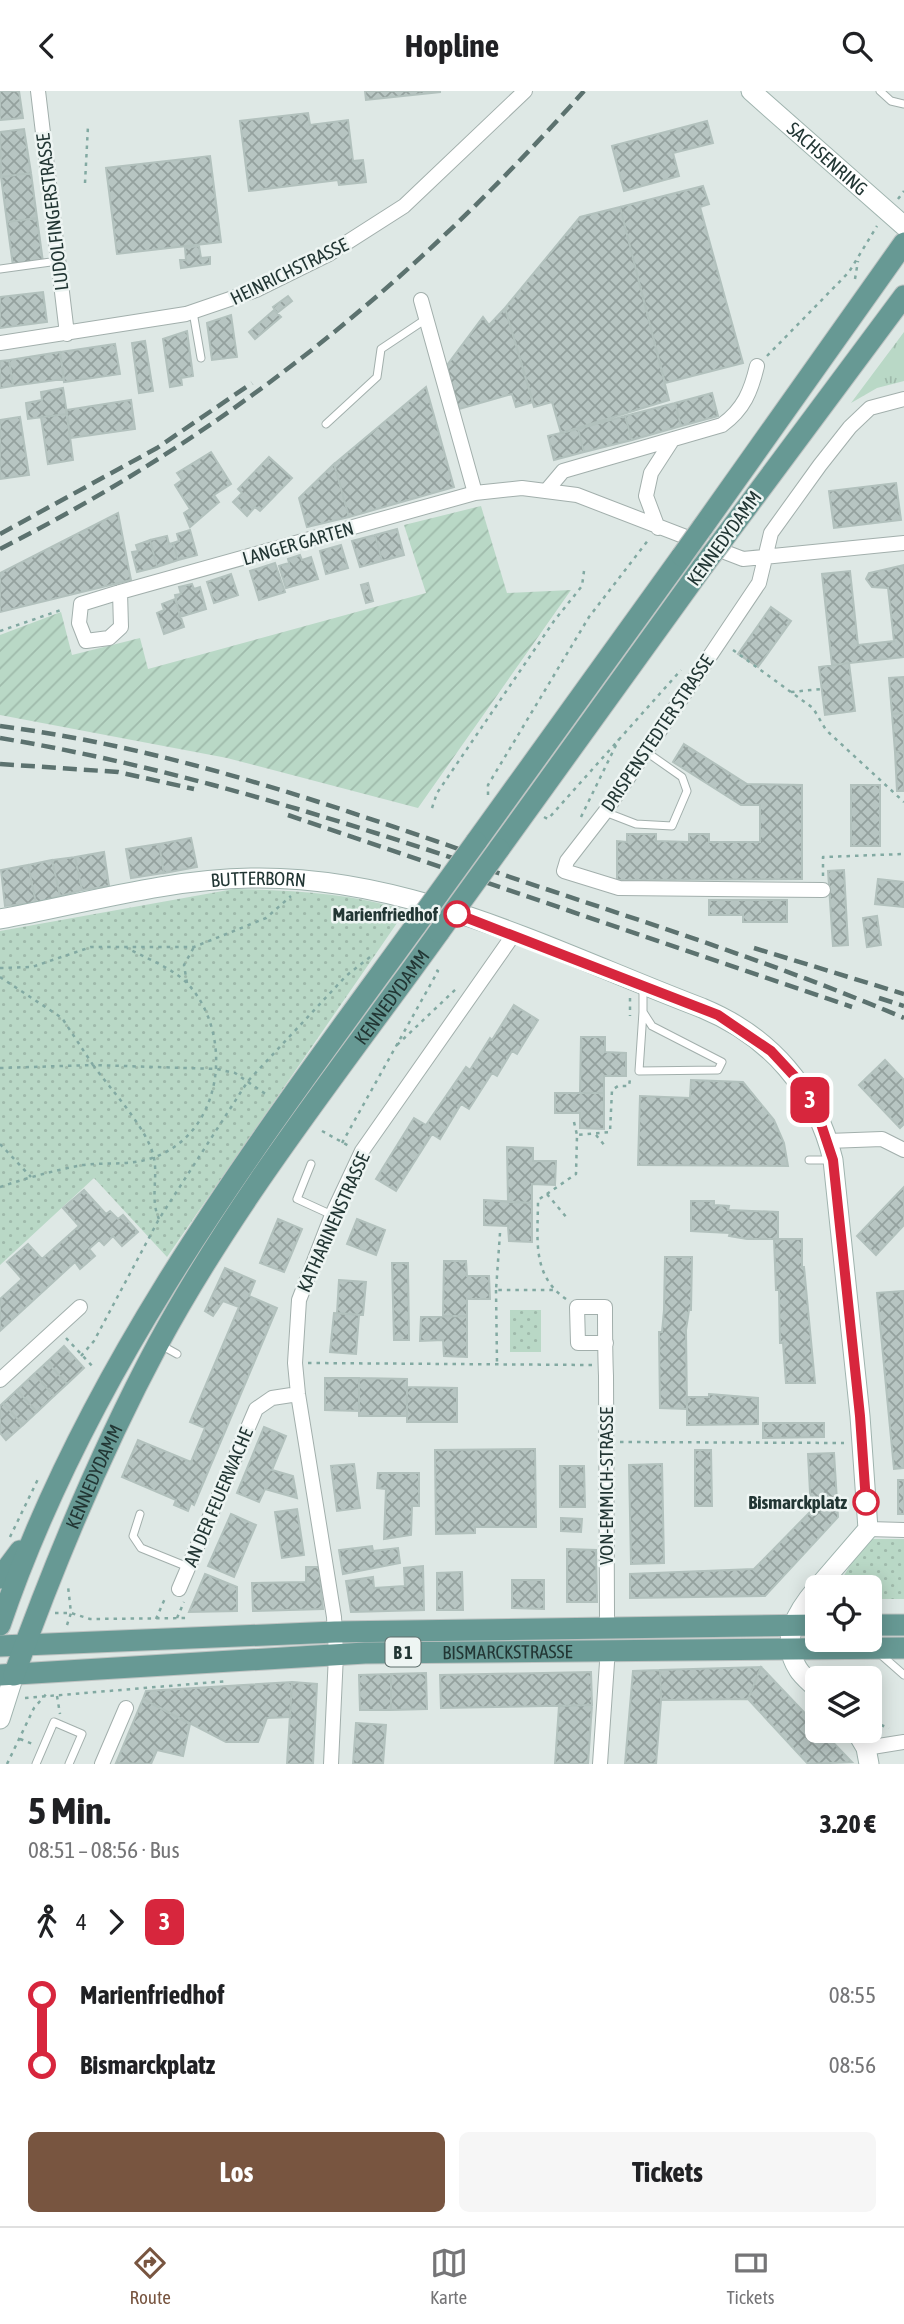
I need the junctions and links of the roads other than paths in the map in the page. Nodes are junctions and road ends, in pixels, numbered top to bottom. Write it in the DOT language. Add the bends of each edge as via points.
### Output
graph roads {
  1 [pos="38,91"];
  2 [pos="525,91"];
  3 [pos="751,91"];
  4 [pos="880,91"];
  5 [pos="904,104"];
  6 [pos="904,226"];
  7 [pos="904,243"];
  8 [pos="58,261"];
  9 [pos="0,269"];
  10 [pos="904,296"];
  11 [pos="421,300"];
  12 [pos="192,312"];
  13 [pos="426,319"];
  14 [pos="67,334"];
  15 [pos="0,343"];
  16 [pos="201,358"];
  17 [pos="757,366"];
  18 [pos="904,399"];
  19 [pos="326,424"];
  20 [pos="673,439"];
  21 [pos="547,490"];
  22 [pos="475,493"];
  23 [pos="658,528"];
  24 [pos="904,543"];
  25 [pos="767,558"];
  26 [pos="120,592"];
  27 [pos="645,751"];
  28 [pos="605,812"];
  29 [pos="823,890"];
  30 [pos="0,919"];
  31 [pos="514,934"];
  32 [pos="635,982"];
  33 [pos="643,1012"];
  34 [pos="904,1150"];
  35 [pos="831,1151"];
  36 [pos="809,1160"];
  37 [pos="311,1164"];
  38 [pos="332,1215"];
  39 [pos="80,1307"];
  40 [pos="138,1332"];
  41 [pos="606,1343"];
  42 [pos="168,1349"];
  43 [pos="0,1380"];
  44 [pos="298,1394"];
  45 [pos="141,1514"];
  46 [pos="38,1527"];
  47 [pos="868,1529"];
  48 [pos="904,1529"];
  49 [pos="188,1567"];
  50 [pos="830,1575"];
  51 [pos="0,1578"];
  52 [pos="179,1588"];
  53 [pos="805,1602"];
  54 [pos="0,1625"];
  55 [pos="791,1625"];
  56 [pos="805,1625"];
  57 [pos="882,1625"];
  58 [pos="904,1625"];
  59 [pos="335,1632"];
  60 [pos="607,1639"];
  61 [pos="25,1644"];
  62 [pos="0,1646"];
  63 [pos="904,1648"];
  64 [pos="792,1649"];
  65 [pos="805,1649"];
  66 [pos="882,1649"];
  67 [pos="877,1652"];
  68 [pos="336,1654"];
  69 [pos="7,1675"];
  70 [pos="904,1675"];
  71 [pos="805,1676"];
  72 [pos="126,1709"];
  73 [pos="0,1719"];
  74 [pos="904,1742"];
  75 [pos="864,1747"];
  76 [pos="36,1764"];
  77 [pos="69,1764"];
  78 [pos="102,1764"];
  79 [pos="331,1764"];
  80 [pos="600,1764"];
  1 -- 8 [label="street, LUDOLFINGERSTRASSE"];
  2 -- 12 [label="street, HEINRICHSTRASSE" via="432,181 370,230 256,290"];
  3 -- 6 [label="street, SACHSENRING"];
  4 -- 5 [label="lane" via="891,101"];
  7 -- 40 [label="main road, KENNEDYDAMM, bridge" via="242,1167"];
  8 -- 9 [label="lane"];
  8 -- 14 [label="street, LUDOLFINGERSTRASSE"];
  10 -- 42 [label="main road, KENNEDYDAMM, bridge" via="703,566 243,1206"];
  11 -- 13 [label="street"];
  12 -- 14 [label="street, HEINRICHSTRASSE"];
  12 -- 16 [label="lane"];
  13 -- 19 [label="lane" via="382,349 377,377"];
  13 -- 22 [label="street"];
  14 -- 15 [label="street, HEINRICHSTRASSE"];
  17 -- 20 [label="street" via="750,394 732,418"];
  18 -- 25 [label="street, DRISPENSTEDTER STRASSE" via="870,408 850,427 771,533"];
  20 -- 21 [label="street" via="564,471"];
  20 -- 23 [label="street" via="651,473 646,496"];
  21 -- 22 [label="street, LANGER GARTEN"];
  21 -- 23 [label="street, LANGER GARTEN" via="600,502"];
  22 -- 26 [label="street, LANGER GARTEN"];
  23 -- 25 [label="street, LANGER GARTEN" via="743,559"];
  24 -- 25 [label="street, LANGER GARTEN"];
  25 -- 27 [label="street, DRISPENSTEDTER STRASSE" via="759,583"];
  26 -- 26 [label="street, LANGER GARTEN" via="121,627 109,638 86,641 79,623 81,604"];
  27 -- 28 [label="street, DRISPENSTEDTER STRASSE"];
  27 -- 28 [label="lane" via="685,784 687,791 672,826 636,824"];
  28 -- 29 [label="street, DRISPENSTEDTER STRASSE" via="564,871 619,888"];
  30 -- 31 [label="street, BUTTERBORN" via="200,883 299,879 386,891"];
  31 -- 32 [label="street, BUTTERBORN"];
  31 -- 38 [label="street, KATHARINENSTRASSE" via="362,1151"];
  32 -- 33 [label="lane"];
  32 -- 35 [label="street, BUTTERBORN" via="718,1015 771,1051 802,1087"];
  33 -- 33 [label="lane" via="658,1031 722,1062 718,1070 639,1071"];
  34 -- 35 [label="street" via="883,1139"];
  35 -- 36 [label="lane"];
  35 -- 47 [label="street, BUTTERBORN"];
  37 -- 38 [label="lane" via="297,1199"];
  38 -- 44 [label="street, KATHARINENSTRASSE" via="299,1300"];
  39 -- 43 [label="street"];
  40 -- 42 [label="lane"];
  40 -- 46 [label="main road, KENNEDYDAMM"];
  41 -- 41 [label="street, VON-EMMICH-STRASSE" via="605,1307 578,1307 578,1343"];
  41 -- 60 [label="street, VON-EMMICH-STRASSE"];
  42 -- 61 [label="main road, KENNEDYDAMM" via="99,1460"];
  44 -- 49 [label="street, AN DER FEUERWACHE" via="272,1398 256,1409"];
  44 -- 59 [label="street, KATHARINENSTRASSE"];
  45 -- 49 [label="lane" via="133,1536 141,1548"];
  46 -- 51 [label="main road"];
  46 -- 54 [label="main road, KENNEDYDAMM"];
  47 -- 48 [label="street"];
  47 -- 50 [label="street"];
  49 -- 52 [label="street, AN DER FEUERWACHE"];
  53 -- 55 [label="street"];
  55 -- 56 [label="main road, B 1"];
  55 -- 60 [label="main road, BISMARCKSTRASSE / B 1"];
  55 -- 64 [label="street"];
  57 -- 58 [label="main road"];
  59 -- 60 [label="main road, BISMARCKSTRASSE / B 1"];
  59 -- 61 [label="main road, BISMARCKSTRASSE / B 1"];
  59 -- 68 [label="street, KATHARINENSTRASSE"];
  60 -- 64 [label="main road, BISMARCKSTRASSE / B 1"];
  60 -- 68 [label="main road, BISMARCKSTRASSE / B 1"];
  60 -- 80 [label="street, VON-EMMICH-STRASSE"];
  61 -- 62 [label="main road, B 1"];
  61 -- 69 [label="main road, KENNEDYDAMM"];
  63 -- 66 [label="main road, B 1"];
  64 -- 65 [label="main road, B 1"];
  64 -- 71 [label="street" via="797,1668"];
  67 -- 70 [label="lane"];
  68 -- 69 [label="main road, BISMARCKSTRASSE / B 1"];
  68 -- 79 [label="street, KATHARINENSTRASSE"];
  69 -- 73 [label="street, KENNEDYDAMM"];
  72 -- 78 [label="street"];
  74 -- 75 [label="street"];
  76 -- 77 [label="lane" via="54,1722 82,1734"];
}
